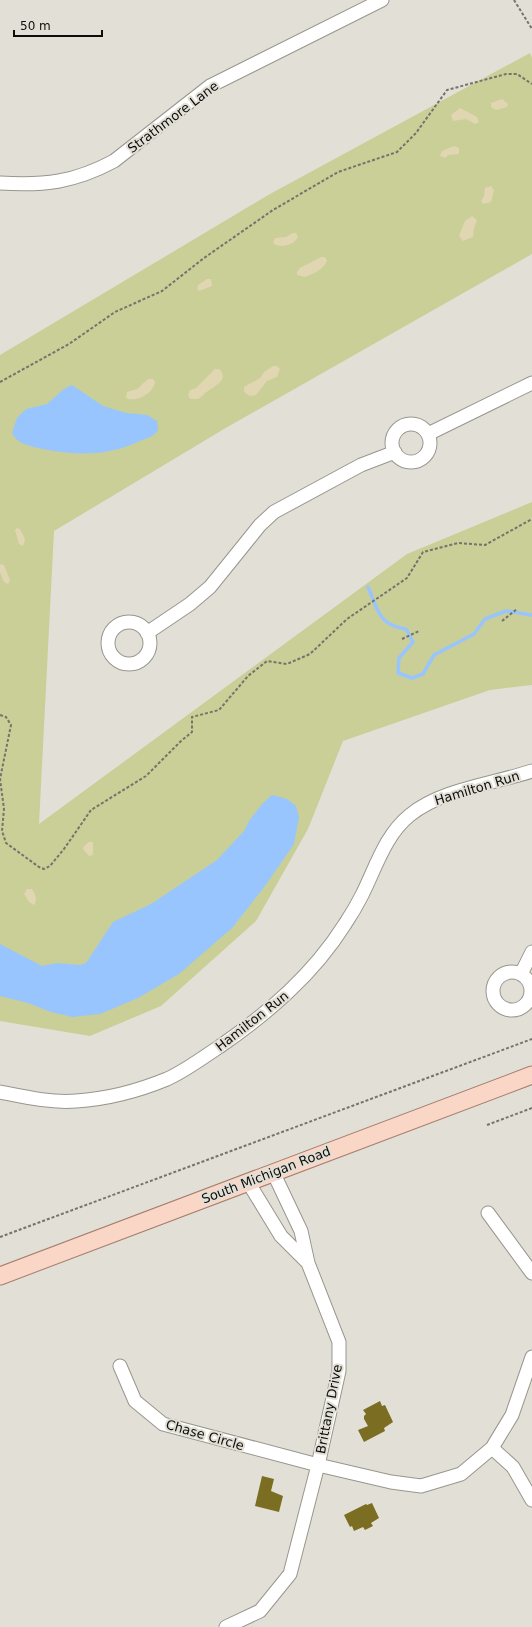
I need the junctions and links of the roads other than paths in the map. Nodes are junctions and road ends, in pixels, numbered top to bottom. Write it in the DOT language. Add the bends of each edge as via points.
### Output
graph roads {
  1 [pos="382,0"];
  2 [pos="0,183"];
  3 [pos="532,383"];
  4 [pos="428,434"];
  5 [pos="395,452"];
  6 [pos="147,632"];
  7 [pos="532,771"];
  8 [pos="532,952"];
  9 [pos="521,974"];
  10 [pos="532,1075"];
  11 [pos="0,1092"];
  12 [pos="273,1172"];
  13 [pos="248,1182"];
  14 [pos="488,1213"];
  15 [pos="308,1262"];
  16 [pos="532,1273"];
  17 [pos="0,1276"];
  18 [pos="532,1357"];
  19 [pos="120,1366"];
  20 [pos="492,1448"];
  21 [pos="318,1466"];
  22 [pos="532,1500"];
  23 [pos="226,1627"];
  1 -- 2 [label="street, Strathmore Lane" via="210,86 114,161 96,170 56,183 30,186"];
  3 -- 4 [label="street"];
  4 -- 5 [label="street" via="418,426 405,425 393,439"];
  4 -- 5 [label="street" via="428,451 420,460 409,462"];
  5 -- 6 [label="street" via="362,465 274,512 260,525 210,587 190,604"];
  7 -- 11 [label="street, Hamilton Run" via="435,800 408,816 387,842 362,896 322,956 293,988 252,1024 197,1062 169,1078 106,1098 48,1101"];
  8 -- 9 [label="street"];
  10 -- 12 [label="main road, South Michigan Road"];
  12 -- 13 [label="main road, South Michigan Road"];
  12 -- 15 [label="street" via="301,1231"];
  13 -- 15 [label="street, Brittany Drive" via="281,1236"];
  13 -- 17 [label="main road, South Michigan Road"];
  14 -- 16 [label="street"];
  15 -- 21 [label="street, Brittany Drive" via="339,1342 339,1371"];
  18 -- 20 [label="street, Chase Circle" via="512,1415"];
  19 -- 21 [label="street, Chase Circle" via="135,1401 163,1424"];
  20 -- 21 [label="street, Chase Circle" via="461,1474 421,1486"];
  20 -- 22 [label="street" via="513,1466"];
  21 -- 23 [label="street, Brittany Drive" via="290,1574 260,1611"];
}
